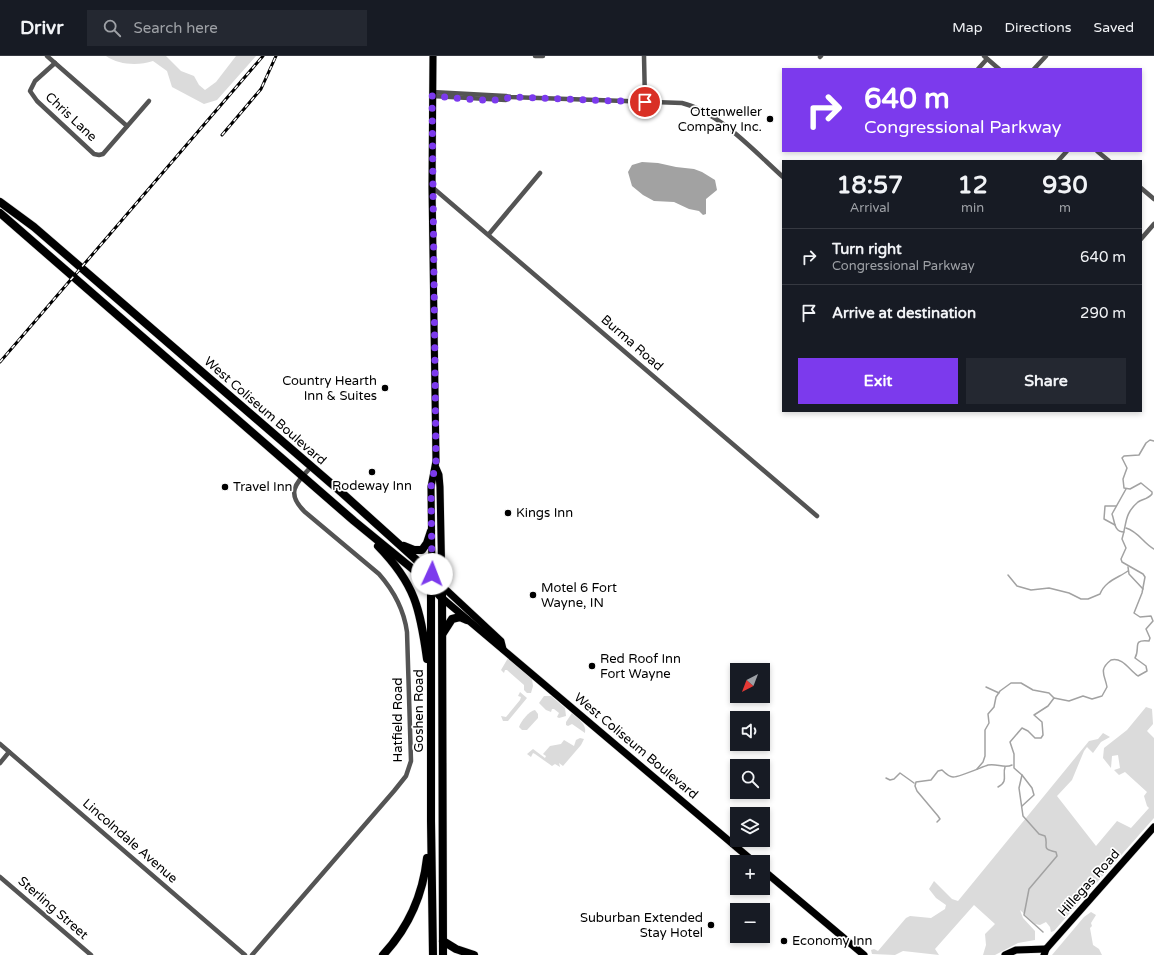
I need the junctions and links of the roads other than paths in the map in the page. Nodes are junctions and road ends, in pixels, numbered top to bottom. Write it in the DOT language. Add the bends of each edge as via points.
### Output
graph roads {
  1 [pos="47,56"];
  2 [pos="433,56"];
  3 [pos="535,56"];
  4 [pos="543,56"];
  5 [pos="644,56"];
  6 [pos="1046,56"];
  7 [pos="985,57"];
  8 [pos="55,63"];
  9 [pos="979,68"];
  10 [pos="998,68"];
  11 [pos="1035,68"];
  12 [pos="432,94"];
  13 [pos="149,101"];
  14 [pos="645,102"];
  15 [pos="127,126"];
  16 [pos="1066,152"];
  17 [pos="1098,152"];
  18 [pos="1059,160"];
  19 [pos="1108,160"];
  20 [pos="540,173"];
  21 [pos="782,176"];
  22 [pos="432,186"];
  23 [pos="1142,189"];
  24 [pos="1154,199"];
  25 [pos="0,202"];
  26 [pos="0,213"];
  27 [pos="1154,224"];
  28 [pos="489,234"];
  29 [pos="1142,238"];
  30 [pos="311,467"];
  31 [pos="436,468"];
  32 [pos="302,477"];
  33 [pos="817,516"];
  34 [pos="354,521"];
  35 [pos="431,531"];
  36 [pos="395,540"];
  37 [pos="432,574"];
  38 [pos="431,586"];
  39 [pos="442,586"];
  40 [pos="442,598"];
  41 [pos="467,620"];
  42 [pos="442,636"];
  43 [pos="503,648"];
  44 [pos="431,694"];
  45 [pos="0,744"];
  46 [pos="9,752"];
  47 [pos="0,763"];
  48 [pos="431,821"];
  49 [pos="1154,827"];
  50 [pos="746,855"];
  51 [pos="770,876"];
  52 [pos="0,877"];
  53 [pos="444,941"];
  54 [pos="1016,950"];
  55 [pos="1045,952"];
  56 [pos="91,955"];
  57 [pos="245,955"];
  58 [pos="252,955"];
  59 [pos="383,955"];
  60 [pos="433,955"];
  61 [pos="443,955"];
  62 [pos="474,955"];
  63 [pos="864,955"];
  64 [pos="1005,955"];
  65 [pos="1028,955"];
  1 -- 8 [label="street"];
  2 -- 12 [label="main road, Goshen Road"];
  3 -- 4 [label="street"];
  5 -- 14 [label="street"];
  6 -- 11 [label="street"];
  7 -- 9 [label="street"];
  7 -- 10 [label="street"];
  8 -- 15 [label="street"];
  8 -- 15 [label="street, Chris Lane" via="34,81 30,91 36,101 90,150 99,155"];
  12 -- 14 [label="street"];
  12 -- 22 [label="main road, Goshen Road"];
  13 -- 15 [label="street"];
  14 -- 21 [label="street" via="682,103 705,111"];
  16 -- 18 [label="street"];
  17 -- 19 [label="street"];
  20 -- 28 [label="street"];
  22 -- 28 [label="street, Burma Road"];
  22 -- 31 [label="main road, Goshen Road"];
  23 -- 24 [label="street"];
  25 -- 30 [label="highway, West Coliseum Boulevard" via="34,227"];
  26 -- 32 [label="highway, West Coliseum Boulevard"];
  27 -- 29 [label="street"];
  28 -- 33 [label="street, Burma Road"];
  30 -- 32 [label="street, Hatfield Road"];
  30 -- 36 [label="highway, West Coliseum Boulevard"];
  31 -- 35 [label="main road, Goshen Road" via="432,474"];
  31 -- 39 [label="main road, Goshen Road" via="440,487"];
  32 -- 34 [label="highway, West Coliseum Boulevard"];
  32 -- 58 [label="street, Hatfield Road" via="294,491 294,498 299,505 379,574 390,586 400,606 407,632 411,761 406,776 394,792"];
  34 -- 38 [label="highway, West Coliseum Boulevard"];
  34 -- 44 [label="highway" via="402,574 413,592 422,620"];
  35 -- 36 [label="highway" via="422,550 414,550"];
  35 -- 37 [label="main road, Goshen Road"];
  36 -- 37 [label="highway, West Coliseum Boulevard"];
  37 -- 38 [label="highway, Goshen Road"];
  37 -- 39 [label="highway, West Coliseum Boulevard"];
  38 -- 40 [label="highway, West Coliseum Boulevard"];
  38 -- 44 [label="highway, Goshen Road"];
  39 -- 40 [label="highway"];
  39 -- 43 [label="main road, West Coliseum Boulevard" via="501,641"];
  40 -- 41 [label="main road, West Coliseum Boulevard"];
  40 -- 42 [label="highway"];
  41 -- 42 [label="highway" via="460,617 452,619"];
  41 -- 43 [label="main road, West Coliseum Boulevard" via="496,646"];
  42 -- 53 [label="highway"];
  43 -- 50 [label="main road, West Coliseum Boulevard"];
  44 -- 48 [label="highway, Goshen Road"];
  45 -- 46 [label="street, Lincolndale Avenue"];
  46 -- 47 [label="street"];
  46 -- 57 [label="street, Lincolndale Avenue"];
  48 -- 59 [label="highway" via="425,872 415,907 396,941"];
  48 -- 60 [label="highway, Goshen Road"];
  49 -- 55 [label="main road, Hillegas Road"];
  51 -- 63 [label="main road"];
  52 -- 56 [label="street, Sterling Street"];
  53 -- 61 [label="highway"];
  53 -- 62 [label="highway" via="456,949"];
  54 -- 55 [label="main road"];
  54 -- 64 [label="main road"];
  54 -- 65 [label="main road"];
}
